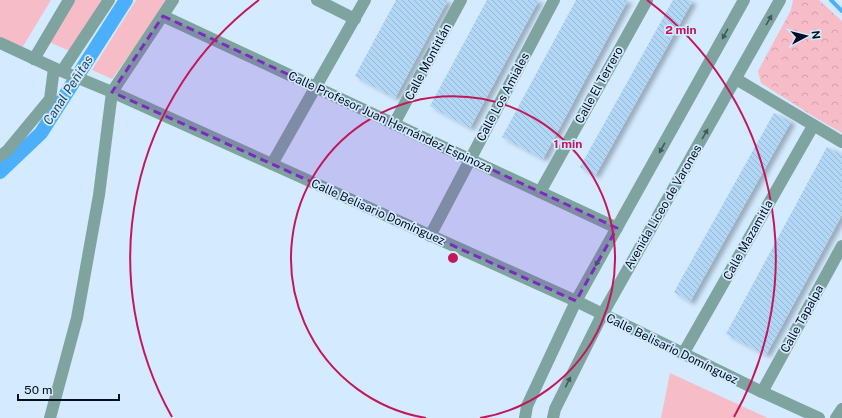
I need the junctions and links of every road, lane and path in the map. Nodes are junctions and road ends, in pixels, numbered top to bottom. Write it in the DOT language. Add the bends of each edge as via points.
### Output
graph roads {
  1 [pos="69,0"];
  2 [pos="109,0"];
  3 [pos="173,0"];
  4 [pos="317,0"];
  5 [pos="365,0"];
  6 [pos="461,0"];
  7 [pos="554,0"];
  8 [pos="647,0"];
  9 [pos="744,0"];
  10 [pos="780,0"];
  11 [pos="163,16"];
  12 [pos="354,19"];
  13 [pos="0,43"];
  14 [pos="34,58"];
  15 [pos="63,71"];
  16 [pos="736,79"];
  17 [pos="316,88"];
  18 [pos="112,92"];
  19 [pos="394,124"];
  20 [pos="813,126"];
  21 [pos="842,142"];
  22 [pos="0,156"];
  23 [pos="470,159"];
  24 [pos="272,164"];
  25 [pos="540,192"];
  26 [pos="617,228"];
  27 [pos="430,236"];
  28 [pos="842,246"];
  29 [pos="576,301"];
  30 [pos="602,315"];
  31 [pos="683,354"];
  32 [pos="762,392"];
  33 [pos="842,409"];
  34 [pos="50,418"];
  35 [pos="525,418"];
  36 [pos="553,418"];
  37 [pos="819,418"];
  38 [pos="836,418"];
  1 -- 14 [label="street"];
  2 -- 15 [label="street"];
  3 -- 11 [label="street"];
  4 -- 12 [label="street"];
  5 -- 12 [label="street"];
  6 -- 19 [label="street, Calle Montitlán"];
  7 -- 23 [label="street, Calle Los Amiales"];
  8 -- 25 [label="street, Calle El Terrero"];
  9 -- 26 [label="street, one-way"];
  16 -- 10 [label="street, Avenida Liceo de Varones, one-way"];
  11 -- 17 [label="street, Calle Profesor Juan Hernández Espinoza"];
  11 -- 18 [label="street"];
  12 -- 17 [label="street"];
  13 -- 14 [label="street, Calle Belisario Domínguez"];
  14 -- 15 [label="street, Calle Belisario Domínguez"];
  15 -- 18 [label="street, Calle Belisario Domínguez"];
  15 -- 22 [label="street" via="50,99"];
  16 -- 20 [label="street"];
  30 -- 16 [label="street, Avenida Liceo de Varones, one-way"];
  17 -- 19 [label="street, Calle Profesor Juan Hernández Espinoza"];
  17 -- 24 [label="street"];
  18 -- 24 [label="street, Calle Belisario Domínguez"];
  18 -- 34 [label="street" via="99,195 77,318"];
  19 -- 23 [label="street, Calle Profesor Juan Hernández Espinoza"];
  20 -- 21 [label="street"];
  20 -- 31 [label="street, Calle Mazamitla"];
  23 -- 25 [label="street, Calle Profesor Juan Hernández Espinoza"];
  23 -- 27 [label="street, Calle Los Amiales"];
  24 -- 27 [label="street, Calle Belisario Domínguez"];
  25 -- 26 [label="street, Calle Profesor Juan Hernández Espinoza"];
  26 -- 29 [label="street, one-way"];
  27 -- 29 [label="street, Calle Belisario Domínguez"];
  28 -- 32 [label="street, Calle Tapalpa"];
  29 -- 30 [label="street, Calle Belisario Domínguez"];
  29 -- 35 [label="street" via="527,406"];
  30 -- 31 [label="street, Calle Belisario Domínguez"];
  36 -- 30 [label="street, Avenida Liceo de Varones, one-way" via="555,409"];
  31 -- 32 [label="street, Calle Belisario Domínguez"];
  32 -- 37 [label="street, Calle Belisario Domínguez"];
  33 -- 38 [label="street"];
}
